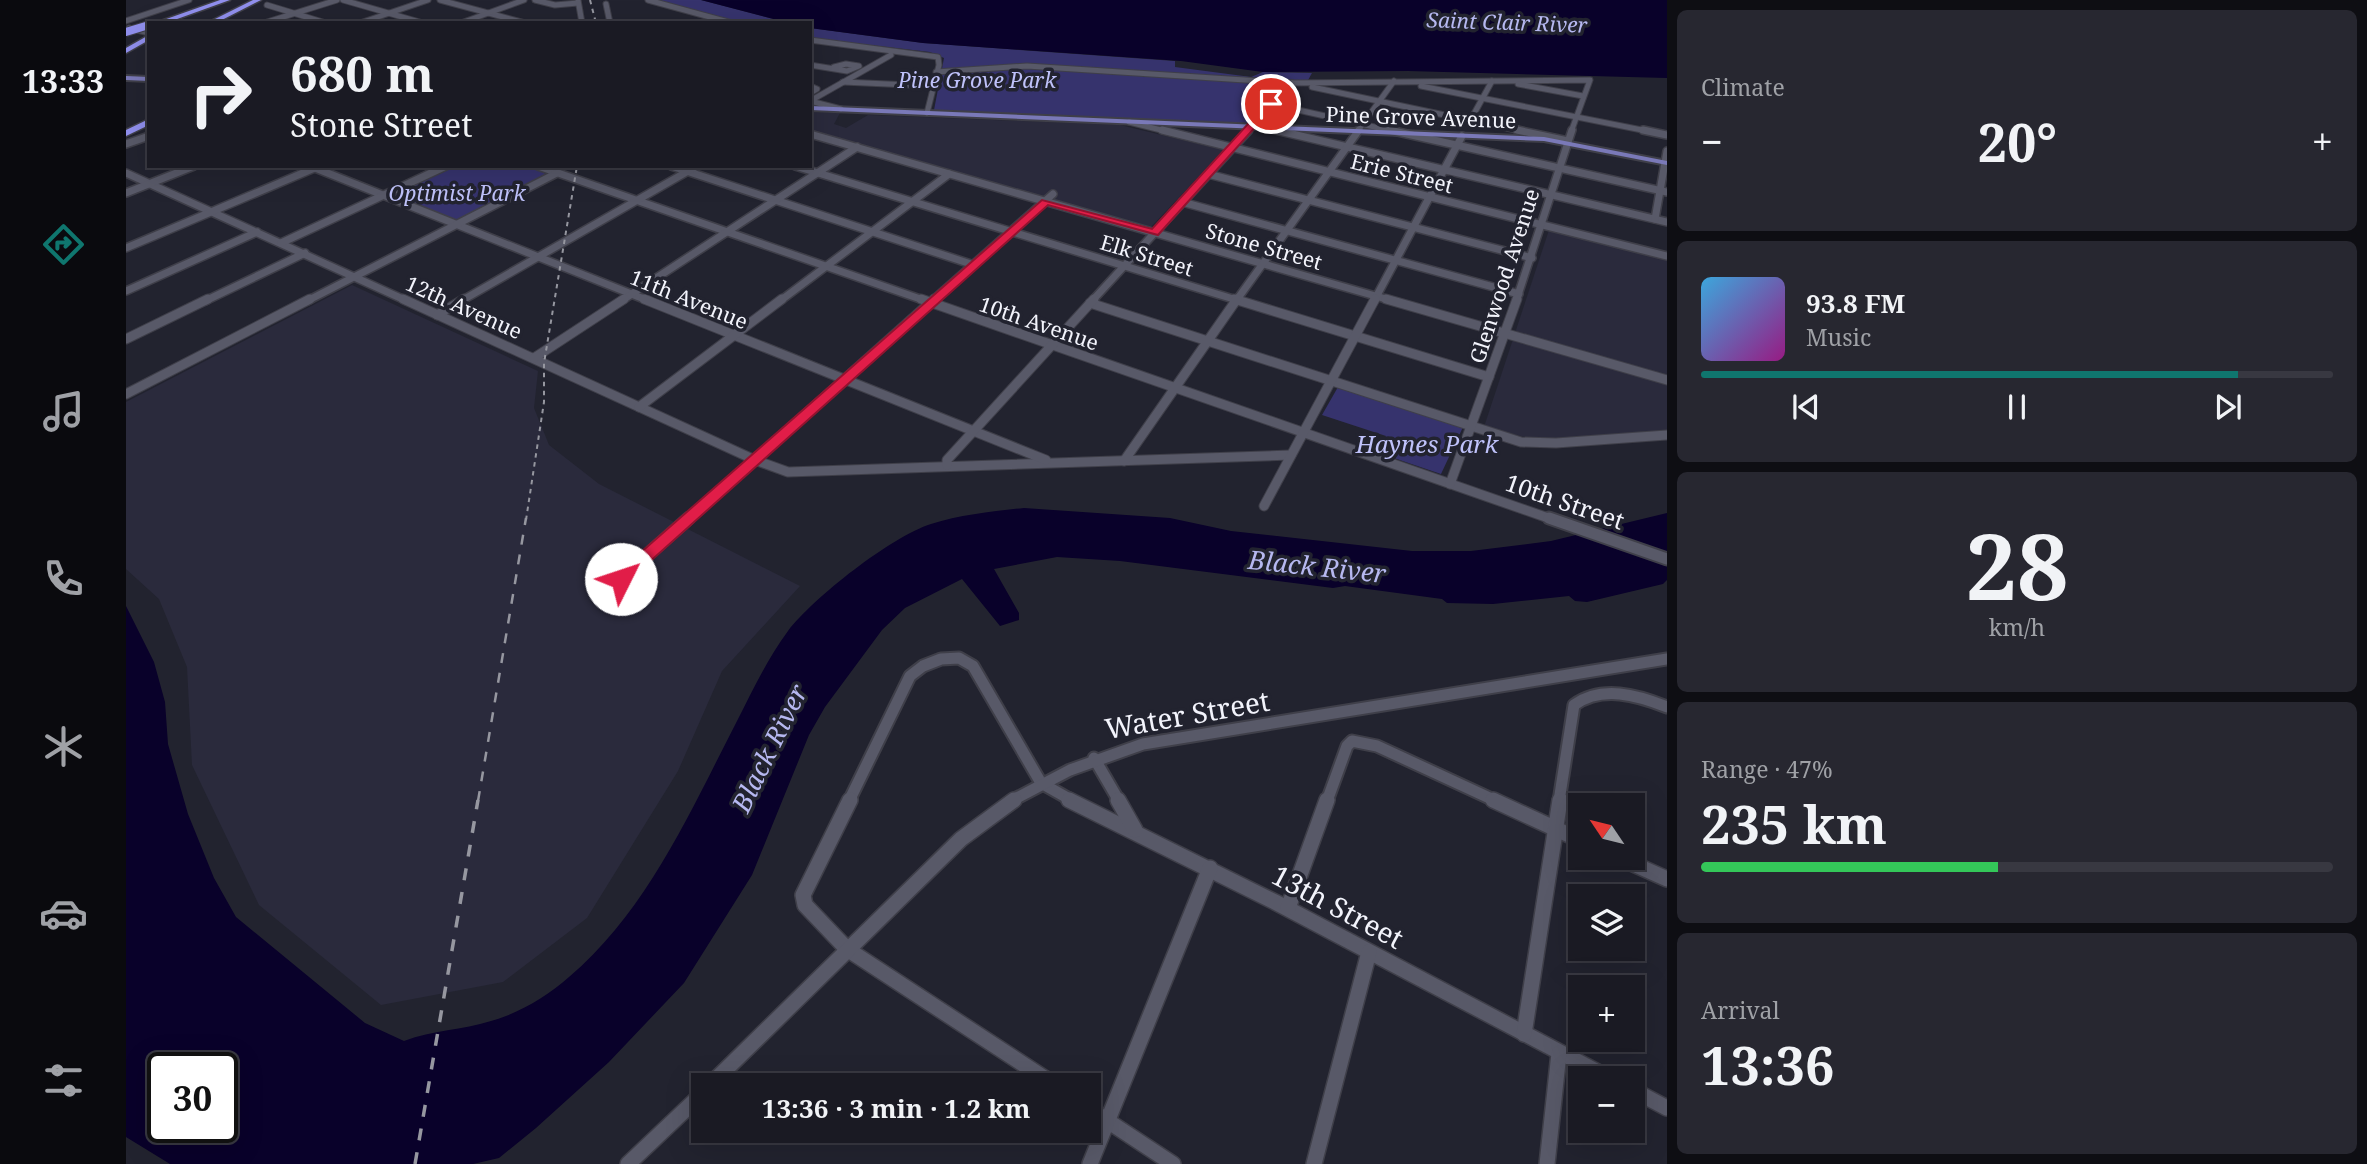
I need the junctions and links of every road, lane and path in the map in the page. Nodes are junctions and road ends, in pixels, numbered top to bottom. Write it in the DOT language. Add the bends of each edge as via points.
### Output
graph roads {
  1 [pos="189,0"];
  2 [pos="227,0"];
  3 [pos="258,0"];
  4 [pos="337,0"];
  5 [pos="343,0"];
  6 [pos="428,0"];
  7 [pos="440,0"];
  8 [pos="524,0"];
  9 [pos="534,0"];
  10 [pos="648,0"];
  11 [pos="578,1"];
  12 [pos="606,4"];
  13 [pos="267,5"];
  14 [pos="295,13"];
  15 [pos="389,13"];
  16 [pos="488,13"];
  17 [pos="126,21"];
  18 [pos="167,21"];
  19 [pos="213,21"];
  20 [pos="270,21"];
  21 [pos="320,21"];
  22 [pos="366,21"];
  23 [pos="416,21"];
  24 [pos="466,21"];
  25 [pos="518,21"];
  26 [pos="582,21"];
  27 [pos="610,21"];
  28 [pos="725,21"];
  29 [pos="812,40"];
  30 [pos="891,55"];
  31 [pos="812,65"];
  32 [pos="834,67"];
  33 [pos="936,72"];
  34 [pos="126,78"];
  35 [pos="147,79"];
  36 [pos="1477,80"];
  37 [pos="1398,81"];
  38 [pos="1492,81"];
  39 [pos="843,82"];
  40 [pos="1292,83"];
  41 [pos="932,86"];
  42 [pos="1584,96"];
  43 [pos="1482,98"];
  44 [pos="812,100"];
  45 [pos="1380,101"];
  46 [pos="812,102"];
  47 [pos="1271,104"];
  48 [pos="812,108"];
  49 [pos="841,109"];
  50 [pos="927,113"];
  51 [pos="1577,117"];
  52 [pos="1470,121"];
  53 [pos="1129,122"];
  54 [pos="147,123"];
  55 [pos="1257,127"];
  56 [pos="1360,128"];
  57 [pos="126,133"];
  58 [pos="1405,134"];
  59 [pos="812,135"];
  60 [pos="1667,135"];
  61 [pos="1462,136"];
  62 [pos="147,137"];
  63 [pos="1568,141"];
  64 [pos="126,144"];
  65 [pos="1457,145"];
  66 [pos="857,147"];
  67 [pos="1346,148"];
  68 [pos="1230,149"];
  69 [pos="1667,151"];
  70 [pos="1666,162"];
  71 [pos="189,168"];
  72 [pos="313,168"];
  73 [pos="317,168"];
  74 [pos="442,168"];
  75 [pos="543,168"];
  76 [pos="676,168"];
  77 [pos="694,168"];
  78 [pos="802,168"];
  79 [pos="1558,168"];
  80 [pos="1444,171"];
  81 [pos="687,172"];
  82 [pos="126,173"];
  83 [pos="557,173"];
  84 [pos="818,173"];
  85 [pos="1329,173"];
  86 [pos="949,174"];
  87 [pos="1208,174"];
  88 [pos="150,183"];
  89 [pos="1663,191"];
  90 [pos="126,193"];
  91 [pos="1053,194"];
  92 [pos="383,195"];
  93 [pos="1549,195"];
  94 [pos="1430,198"];
  95 [pos="636,201"];
  96 [pos="775,201"];
  97 [pos="912,201"];
  98 [pos="1309,201"];
  99 [pos="1046,202"];
  100 [pos="1182,202"];
  101 [pos="213,212"];
  102 [pos="1655,219"];
  103 [pos="1667,222"];
  104 [pos="457,225"];
  105 [pos="1541,225"];
  106 [pos="1414,228"];
  107 [pos="1288,231"];
  108 [pos="257,232"];
  109 [pos="872,232"];
  110 [pos="1011,232"];
  111 [pos="726,233"];
  112 [pos="1155,233"];
  113 [pos="281,243"];
  114 [pos="126,248"];
  115 [pos="305,253"];
  116 [pos="1667,256"];
  117 [pos="538,257"];
  118 [pos="1532,258"];
  119 [pos="1396,260"];
  120 [pos="1263,264"];
  121 [pos="974,265"];
  122 [pos="1124,266"];
  123 [pos="825,267"];
  124 [pos="356,277"];
  125 [pos="126,291"];
  126 [pos="1519,294"];
  127 [pos="630,295"];
  128 [pos="1377,296"];
  129 [pos="1236,300"];
  130 [pos="1090,303"];
  131 [pos="930,304"];
  132 [pos="438,315"];
  133 [pos="1505,333"];
  134 [pos="733,336"];
  135 [pos="1355,337"];
  136 [pos="126,339"];
  137 [pos="1208,341"];
  138 [pos="1052,346"];
  139 [pos="534,358"];
  140 [pos="1489,377"];
  141 [pos="845,380"];
  142 [pos="1667,380"];
  143 [pos="1331,382"];
  144 [pos="1174,388"];
  145 [pos="126,394"];
  146 [pos="639,407"];
  147 [pos="1473,427"];
  148 [pos="973,432"];
  149 [pos="1303,434"];
  150 [pos="1667,435"];
  151 [pos="1291,455"];
  152 [pos="755,460"];
  153 [pos="1124,461"];
  154 [pos="1055,464"];
  155 [pos="947,465"];
  156 [pos="1450,484"];
  157 [pos="1264,506"];
  158 [pos="1667,559"];
  159 [pos="621,579"];
  160 [pos="1667,659"];
  161 [pos="1667,707"];
  162 [pos="1094,758"];
  163 [pos="1041,783"];
  164 [pos="1553,828"];
  165 [pos="1135,830"];
  166 [pos="1568,835"];
  167 [pos="1210,868"];
  168 [pos="1645,869"];
  169 [pos="1667,878"];
  170 [pos="1288,908"];
  171 [pos="847,949"];
  172 [pos="1369,952"];
  173 [pos="1524,1034"];
  174 [pos="1559,1053"];
  175 [pos="1585,1066"];
  176 [pos="722,1073"];
  177 [pos="1037,1073"];
  178 [pos="1645,1096"];
  179 [pos="691,1105"];
  180 [pos="1667,1108"];
  181 [pos="1101,1117"];
  182 [pos="1107,1121"];
  183 [pos="634,1162"];
  184 [pos="1090,1164"];
  185 [pos="1173,1164"];
  186 [pos="1314,1164"];
  187 [pos="1547,1164"];
  1 -- 17 [label="street"];
  2 -- 18 [label="highway"];
  3 -- 19 [label="highway"];
  4 -- 14 [label="street"];
  5 -- 15 [label="street"];
  6 -- 15 [label="street"];
  7 -- 16 [label="street"];
  8 -- 16 [label="street"];
  9 -- 11 [label="street" via="555,5"];
  10 -- 28 [label="street"];
  11 -- 26 [label="street"];
  12 -- 27 [label="street"];
  13 -- 14 [label="street"];
  14 -- 20 [label="street"];
  14 -- 21 [label="street"];
  15 -- 22 [label="street"];
  15 -- 23 [label="street"];
  16 -- 24 [label="street"];
  16 -- 25 [label="street"];
  29 -- 33 [label="street" via="934,55 939,60"];
  30 -- 39 [label="street"];
  31 -- 32 [label="street"];
  33 -- 40 [label="street" via="1027,66"];
  33 -- 41 [label="street"];
  34 -- 35 [label="main road"];
  36 -- 37 [label="street"];
  36 -- 38 [label="street"];
  36 -- 42 [label="street, Glenwood Avenue" via="1590,80"];
  37 -- 40 [label="street"];
  37 -- 43 [label="street"];
  37 -- 45 [label="street"];
  38 -- 42 [label="street"];
  38 -- 43 [label="street"];
  39 -- 41 [label="street"];
  39 -- 44 [label="street"];
  40 -- 45 [label="street"];
  40 -- 47 [label="street"];
  41 -- 50 [label="street"];
  42 -- 51 [label="street, Glenwood Avenue"];
  43 -- 51 [label="street"];
  43 -- 52 [label="street"];
  45 -- 52 [label="street"];
  45 -- 56 [label="street"];
  46 -- 49 [label="street"];
  47 -- 55 [label="street"];
  47 -- 56 [label="street"];
  48 -- 49 [label="main road, Pine Grove Avenue"];
  49 -- 50 [label="main road, Pine Grove Avenue"];
  50 -- 53 [label="main road, Pine Grove Avenue"];
  51 -- 60 [label="street"];
  51 -- 63 [label="street, Glenwood Avenue"];
  52 -- 63 [label="street"];
  53 -- 55 [label="main road, Pine Grove Avenue"];
  53 -- 68 [label="street, Erie Street"];
  54 -- 57 [label="highway"];
  55 -- 56 [label="main road, Pine Grove Avenue"];
  55 -- 67 [label="street"];
  55 -- 68 [label="street"];
  56 -- 58 [label="main road, Pine Grove Avenue"];
  56 -- 67 [label="street"];
  58 -- 61 [label="main road, Pine Grove Avenue"];
  58 -- 65 [label="street"];
  59 -- 66 [label="street, Stone Street"];
  61 -- 63 [label="main road, Pine Grove Avenue"];
  61 -- 65 [label="street"];
  62 -- 64 [label="street"];
  63 -- 70 [label="main road, Pine Grove Avenue"];
  63 -- 79 [label="street, Glenwood Avenue"];
  65 -- 79 [label="street"];
  65 -- 80 [label="street"];
  66 -- 84 [label="street"];
  66 -- 86 [label="street, Stone Street"];
  67 -- 80 [label="street"];
  67 -- 85 [label="street"];
  68 -- 85 [label="street, Erie Street"];
  68 -- 87 [label="street"];
  69 -- 70 [label="street"];
  70 -- 89 [label="street"];
  71 -- 88 [label="street"];
  72 -- 101 [label="street"];
  73 -- 92 [label="street, 11th Avenue"];
  74 -- 92 [label="street"];
  75 -- 83 [label="street, 10th Avenue"];
  76 -- 81 [label="street"];
  77 -- 81 [label="street"];
  78 -- 84 [label="street, Elk Street"];
  79 -- 89 [label="street"];
  79 -- 93 [label="street, Glenwood Avenue"];
  80 -- 93 [label="street"];
  80 -- 94 [label="street"];
  81 -- 95 [label="street"];
  81 -- 96 [label="street"];
  82 -- 88 [label="street, 12th Avenue"];
  83 -- 95 [label="street, 10th Avenue"];
  83 -- 104 [label="street"];
  84 -- 96 [label="street"];
  84 -- 97 [label="street, Elk Street"];
  85 -- 94 [label="street, Erie Street"];
  85 -- 98 [label="street"];
  86 -- 97 [label="street"];
  86 -- 99 [label="street, Stone Street"];
  87 -- 98 [label="street"];
  87 -- 100 [label="street"];
  88 -- 90 [label="street"];
  88 -- 101 [label="street, 12th Avenue"];
  89 -- 102 [label="street"];
  91 -- 99 [label="street"];
  92 -- 104 [label="street, 11th Avenue"];
  92 -- 113 [label="street"];
  93 -- 102 [label="street"];
  93 -- 105 [label="street, Glenwood Avenue"];
  94 -- 105 [label="street, Erie Street"];
  94 -- 106 [label="street"];
  95 -- 111 [label="street, 10th Avenue"];
  95 -- 117 [label="street"];
  96 -- 109 [label="street"];
  96 -- 111 [label="street"];
  97 -- 109 [label="street"];
  97 -- 110 [label="street, Elk Street"];
  98 -- 106 [label="street"];
  98 -- 107 [label="street"];
  99 -- 110 [label="street"];
  99 -- 112 [label="street, Stone Street"];
  100 -- 107 [label="street"];
  100 -- 112 [label="street"];
  101 -- 108 [label="street, 12th Avenue"];
  101 -- 114 [label="street"];
  102 -- 103 [label="street"];
  104 -- 117 [label="street, 11th Avenue"];
  104 -- 124 [label="street"];
  105 -- 116 [label="street, Erie Street"];
  105 -- 118 [label="street, Glenwood Avenue"];
  106 -- 118 [label="street"];
  106 -- 119 [label="street"];
  107 -- 119 [label="street"];
  107 -- 120 [label="street"];
  108 -- 113 [label="street, 12th Avenue"];
  108 -- 125 [label="street"];
  109 -- 121 [label="street"];
  109 -- 123 [label="street"];
  110 -- 121 [label="street"];
  110 -- 122 [label="street, Elk Street"];
  111 -- 123 [label="street, 10th Avenue"];
  111 -- 127 [label="street"];
  112 -- 120 [label="street, Stone Street"];
  112 -- 122 [label="street"];
  113 -- 115 [label="street, 12th Avenue"];
  115 -- 124 [label="street, 12th Avenue"];
  115 -- 136 [label="street"];
  117 -- 127 [label="street, 11th Avenue"];
  117 -- 132 [label="street"];
  118 -- 126 [label="street, Glenwood Avenue"];
  119 -- 126 [label="street"];
  119 -- 128 [label="street"];
  120 -- 128 [label="street, Stone Street"];
  120 -- 129 [label="street"];
  121 -- 131 [label="street"];
  122 -- 129 [label="street, Elk Street"];
  122 -- 130 [label="street"];
  123 -- 131 [label="street, 10th Avenue"];
  123 -- 134 [label="street"];
  124 -- 132 [label="street, 12th Avenue"];
  124 -- 145 [label="street"];
  126 -- 133 [label="street, Glenwood Avenue"];
  127 -- 134 [label="street, 11th Avenue"];
  127 -- 139 [label="street"];
  128 -- 133 [label="street, Stone Street"];
  128 -- 135 [label="street"];
  129 -- 135 [label="street, Elk Street"];
  129 -- 137 [label="street"];
  130 -- 137 [label="street"];
  130 -- 138 [label="street"];
  131 -- 138 [label="street, 10th Avenue"];
  131 -- 141 [label="street"];
  132 -- 139 [label="street, 12th Avenue"];
  133 -- 140 [label="street, Glenwood Avenue"];
  133 -- 142 [label="street, Stone Street"];
  134 -- 141 [label="street, 11th Avenue"];
  134 -- 146 [label="street"];
  135 -- 140 [label="street, Elk Street"];
  135 -- 143 [label="street"];
  137 -- 143 [label="street"];
  137 -- 144 [label="street"];
  138 -- 144 [label="street, 10th Avenue"];
  138 -- 148 [label="street"];
  139 -- 146 [label="street, 12th Avenue"];
  140 -- 147 [label="street, Glenwood Avenue"];
  141 -- 148 [label="street, 11th Avenue"];
  141 -- 152 [label="street"];
  143 -- 147 [label="street"];
  143 -- 149 [label="street"];
  144 -- 149 [label="street, 10th Avenue"];
  144 -- 153 [label="street"];
  146 -- 152 [label="street, 12th Avenue"];
  147 -- 150 [label="street" via="1521,442"];
  147 -- 156 [label="street, Glenwood Avenue"];
  148 -- 154 [label="street, 11th Avenue"];
  148 -- 155 [label="street"];
  149 -- 151 [label="street"];
  149 -- 156 [label="street, 10th Avenue"];
  151 -- 153 [label="street"];
  151 -- 157 [label="street"];
  152 -- 155 [label="street, 12th Avenue" via="788,472"];
  152 -- 159 [label="street"];
  153 -- 154 [label="street"];
  154 -- 155 [label="street"];
  156 -- 158 [label="street, 10th Street"];
  160 -- 162 [label="street, Water Street" via="1143,744"];
  161 -- 164 [label="street" via="1622,693 1574,705"];
  162 -- 163 [label="street, Water Street"];
  162 -- 165 [label="street"];
  163 -- 165 [label="street, 13th Street"];
  163 -- 171 [label="street, Water Street" via="981,821"];
  163 -- 171 [label="street" via="969,662 953,656 913,672 803,895 805,905"];
  164 -- 166 [label="street"];
  164 -- 170 [label="street" via="1377,746 1352,741"];
  164 -- 173 [label="street"];
  165 -- 167 [label="street, 13th Street"];
  167 -- 170 [label="street, 13th Street"];
  167 -- 182 [label="street"];
  168 -- 169 [label="street"];
  170 -- 172 [label="street, 13th Street"];
  171 -- 176 [label="street, Water Street"];
  171 -- 177 [label="street"];
  172 -- 173 [label="street, 13th Street"];
  172 -- 186 [label="street"];
  173 -- 174 [label="street, 13th Street"];
  174 -- 175 [label="street, 13th Street"];
  174 -- 187 [label="street"];
  178 -- 180 [label="street"];
  179 -- 183 [label="street"];
  181 -- 182 [label="street"];
  182 -- 184 [label="street"];
  182 -- 185 [label="street"];
}
